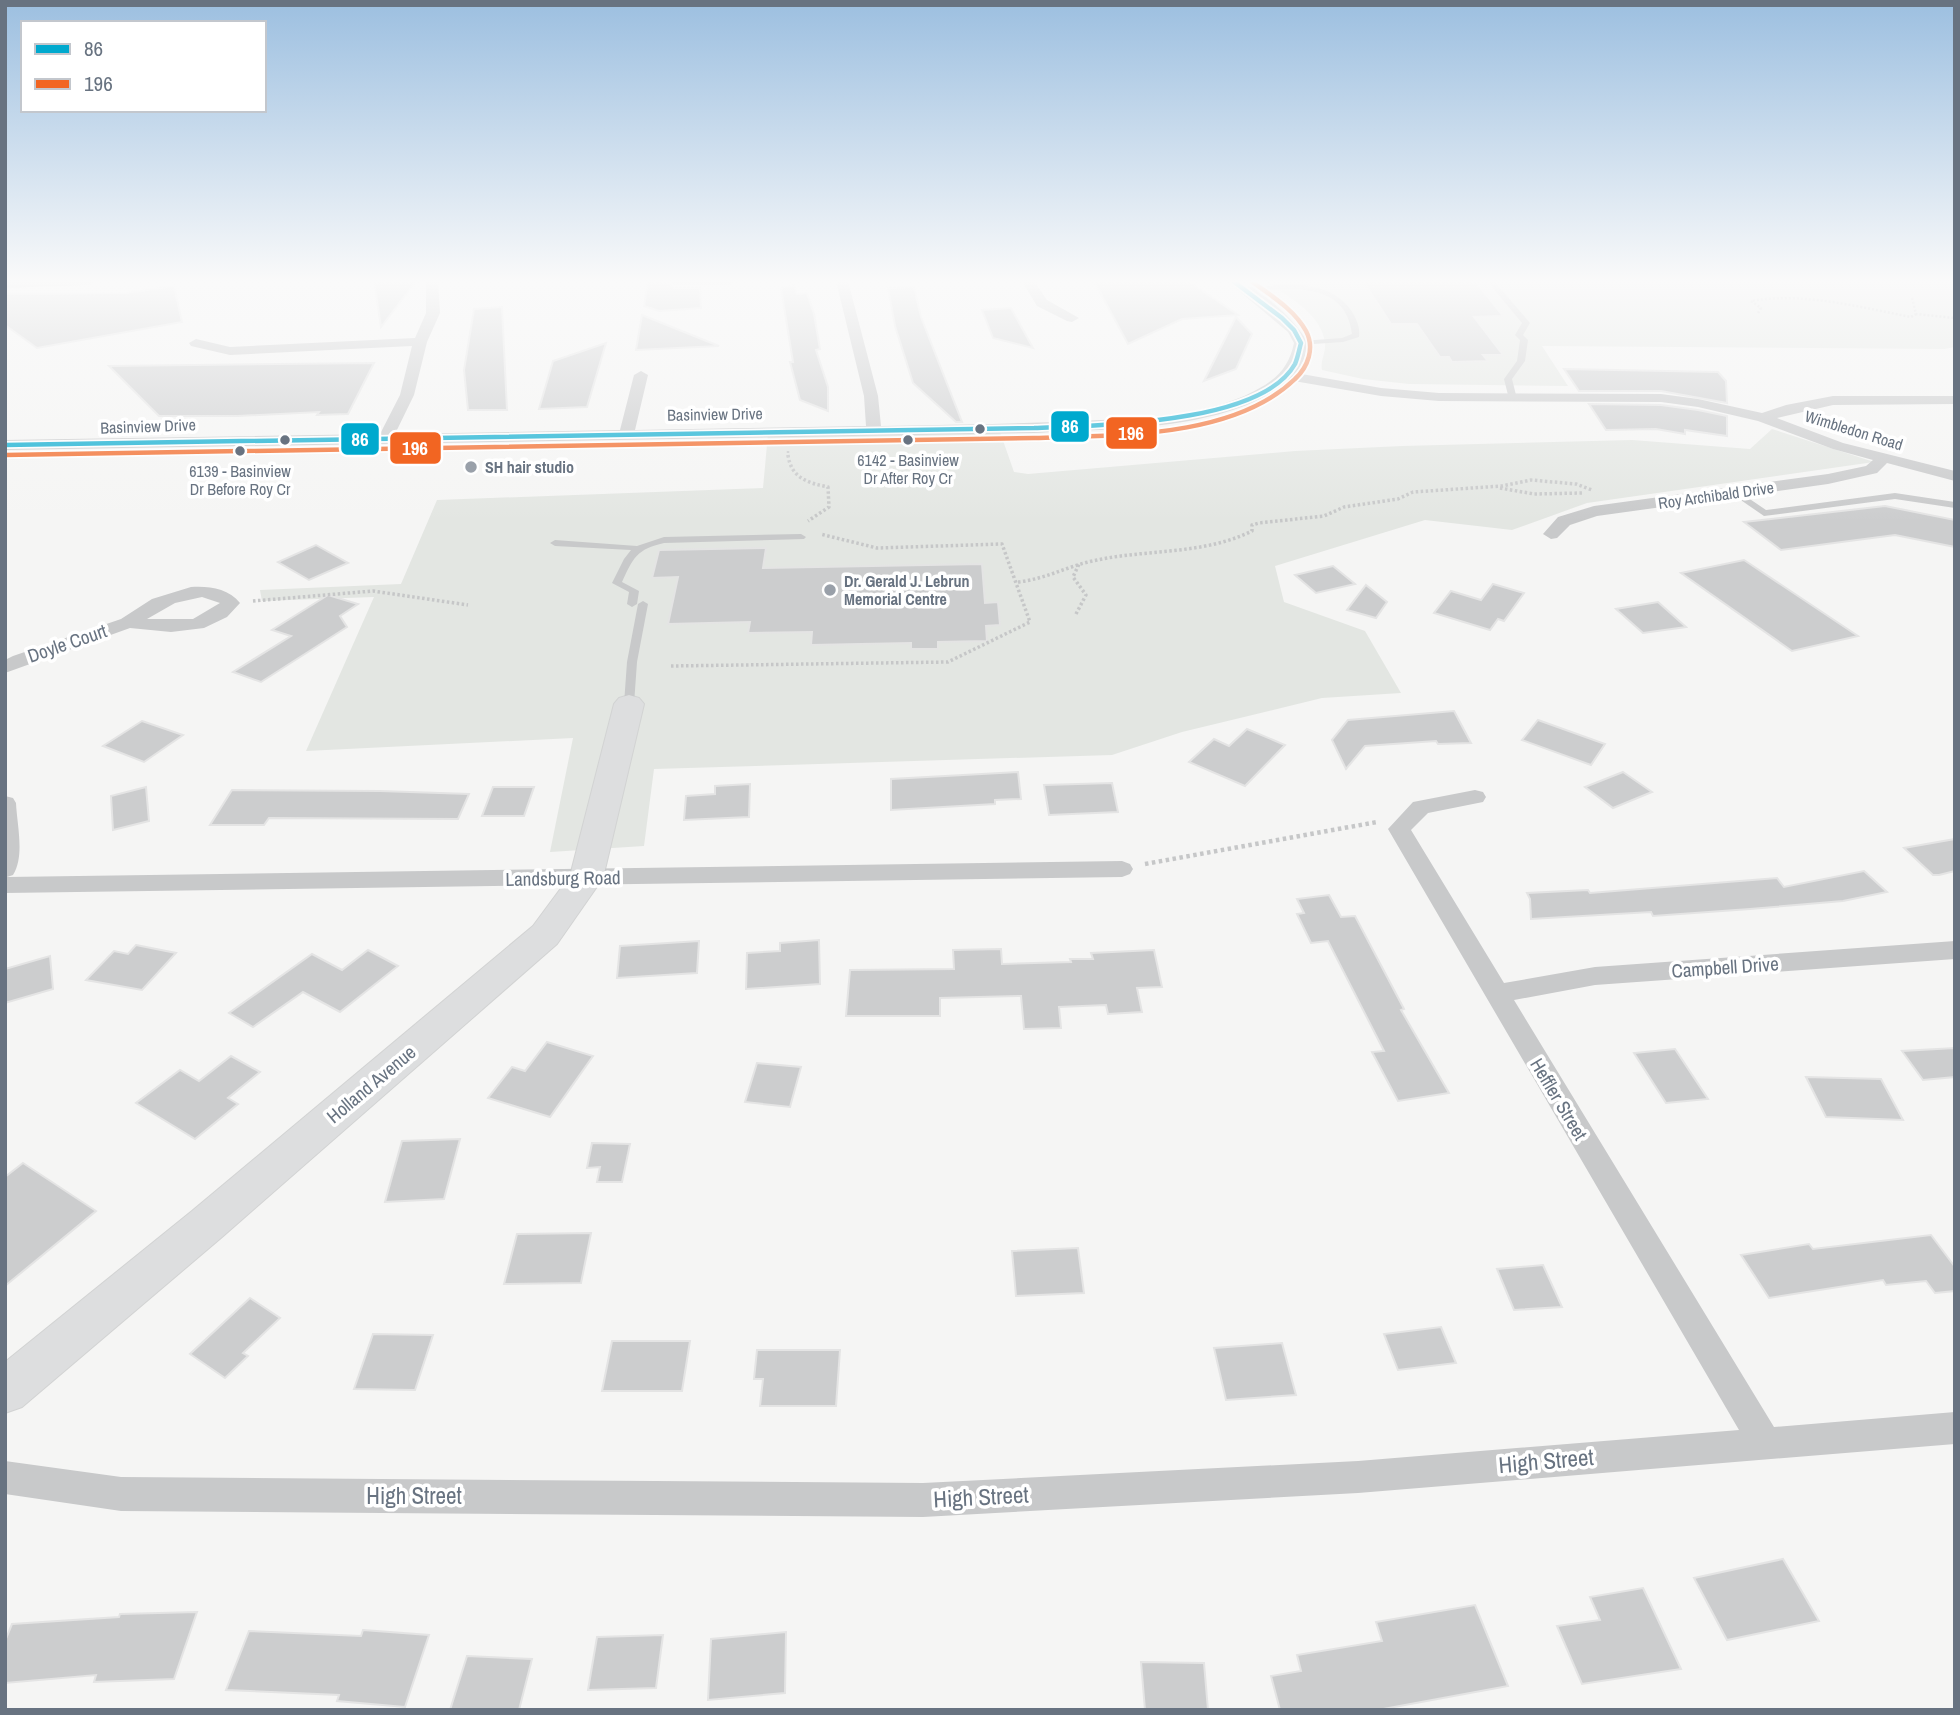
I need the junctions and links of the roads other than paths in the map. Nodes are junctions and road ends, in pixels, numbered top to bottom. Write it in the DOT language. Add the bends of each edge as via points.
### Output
graph roads {
  1 [pos="415,361"];
  2 [pos="862,361"];
  3 [pos="1296,361"];
  4 [pos="1521,361"];
  5 [pos="641,375"];
  6 [pos="1286,375"];
  7 [pos="1512,395"];
  8 [pos="1955,400"];
  9 [pos="1763,418"];
  10 [pos="874,430"];
  11 [pos="627,433"];
  12 [pos="386,438"];
  13 [pos="5,446"];
  14 [pos="1883,459"];
  15 [pos="1955,476"];
  16 [pos="1735,492"];
  17 [pos="1955,505"];
  18 [pos="798,533"];
  19 [pos="1552,534"];
  20 [pos="555,542"];
  21 [pos="636,548"];
  22 [pos="131,623"];
  23 [pos="5,667"];
  24 [pos="629,704"];
  25 [pos="1475,797"];
  26 [pos="5,803"];
  27 [pos="1122,869"];
  28 [pos="5,870"];
  29 [pos="586,878"];
  30 [pos="5,885"];
  31 [pos="1955,950"];
  32 [pos="1496,994"];
  33 [pos="5,1391"];
  34 [pos="1955,1428"];
  35 [pos="1765,1443"];
  36 [pos="5,1478"];
  1 -- 12 [label="street" via="407,395"];
  2 -- 10 [label="street"];
  3 -- 6 [label="street, Basinview Drive"];
  4 -- 7 [label="lane" via="1508,379"];
  5 -- 11 [label="street"];
  6 -- 7 [label="street, Wimbledon Road" via="1381,392 1439,397"];
  6 -- 10 [label="street, Basinview Drive" via="1261,394 1232,405 1173,417 1034,428"];
  7 -- 9 [label="street, Wimbledon Road" via="1661,398"];
  8 -- 9 [label="street" via="1828,399"];
  9 -- 14 [label="street, Wimbledon Road"];
  10 -- 11 [label="street, Basinview Drive"];
  11 -- 12 [label="street, Basinview Drive"];
  12 -- 13 [label="street, Basinview Drive"];
  14 -- 15 [label="street, Wimbledon Road"];
  14 -- 16 [label="street, Roy Archibald Drive" via="1871,470"];
  16 -- 17 [label="lane" via="1765,513 1895,496"];
  16 -- 19 [label="street, Roy Archibald Drive" via="1594,511 1564,522"];
  18 -- 21 [label="lane" via="664,540"];
  20 -- 21 [label="lane"];
  21 -- 24 [label="lane" via="617,583 634,591 638,604"];
  22 -- 22 [label="street, Doyle Court" via="198,625 221,614 231,603 224,596 204,592 177,596 151,607"];
  22 -- 23 [label="street, Doyle Court" via="31,653"];
  24 -- 29 [label="street, Holland Avenue"];
  25 -- 32 [label="street, Heffler Street" via="1421,807 1399,829"];
  26 -- 28 [label="street"];
  27 -- 29 [label="street, Landsburg Road"];
  29 -- 30 [label="street, Landsburg Road"];
  29 -- 33 [label="street, Holland Avenue" via="545,935"];
  31 -- 32 [label="street, Campbell Drive" via="1595,976"];
  32 -- 35 [label="street, Heffler Street"];
  34 -- 35 [label="street, High Street"];
  35 -- 36 [label="street, High Street" via="1358,1477 923,1500 121,1494"];
}
